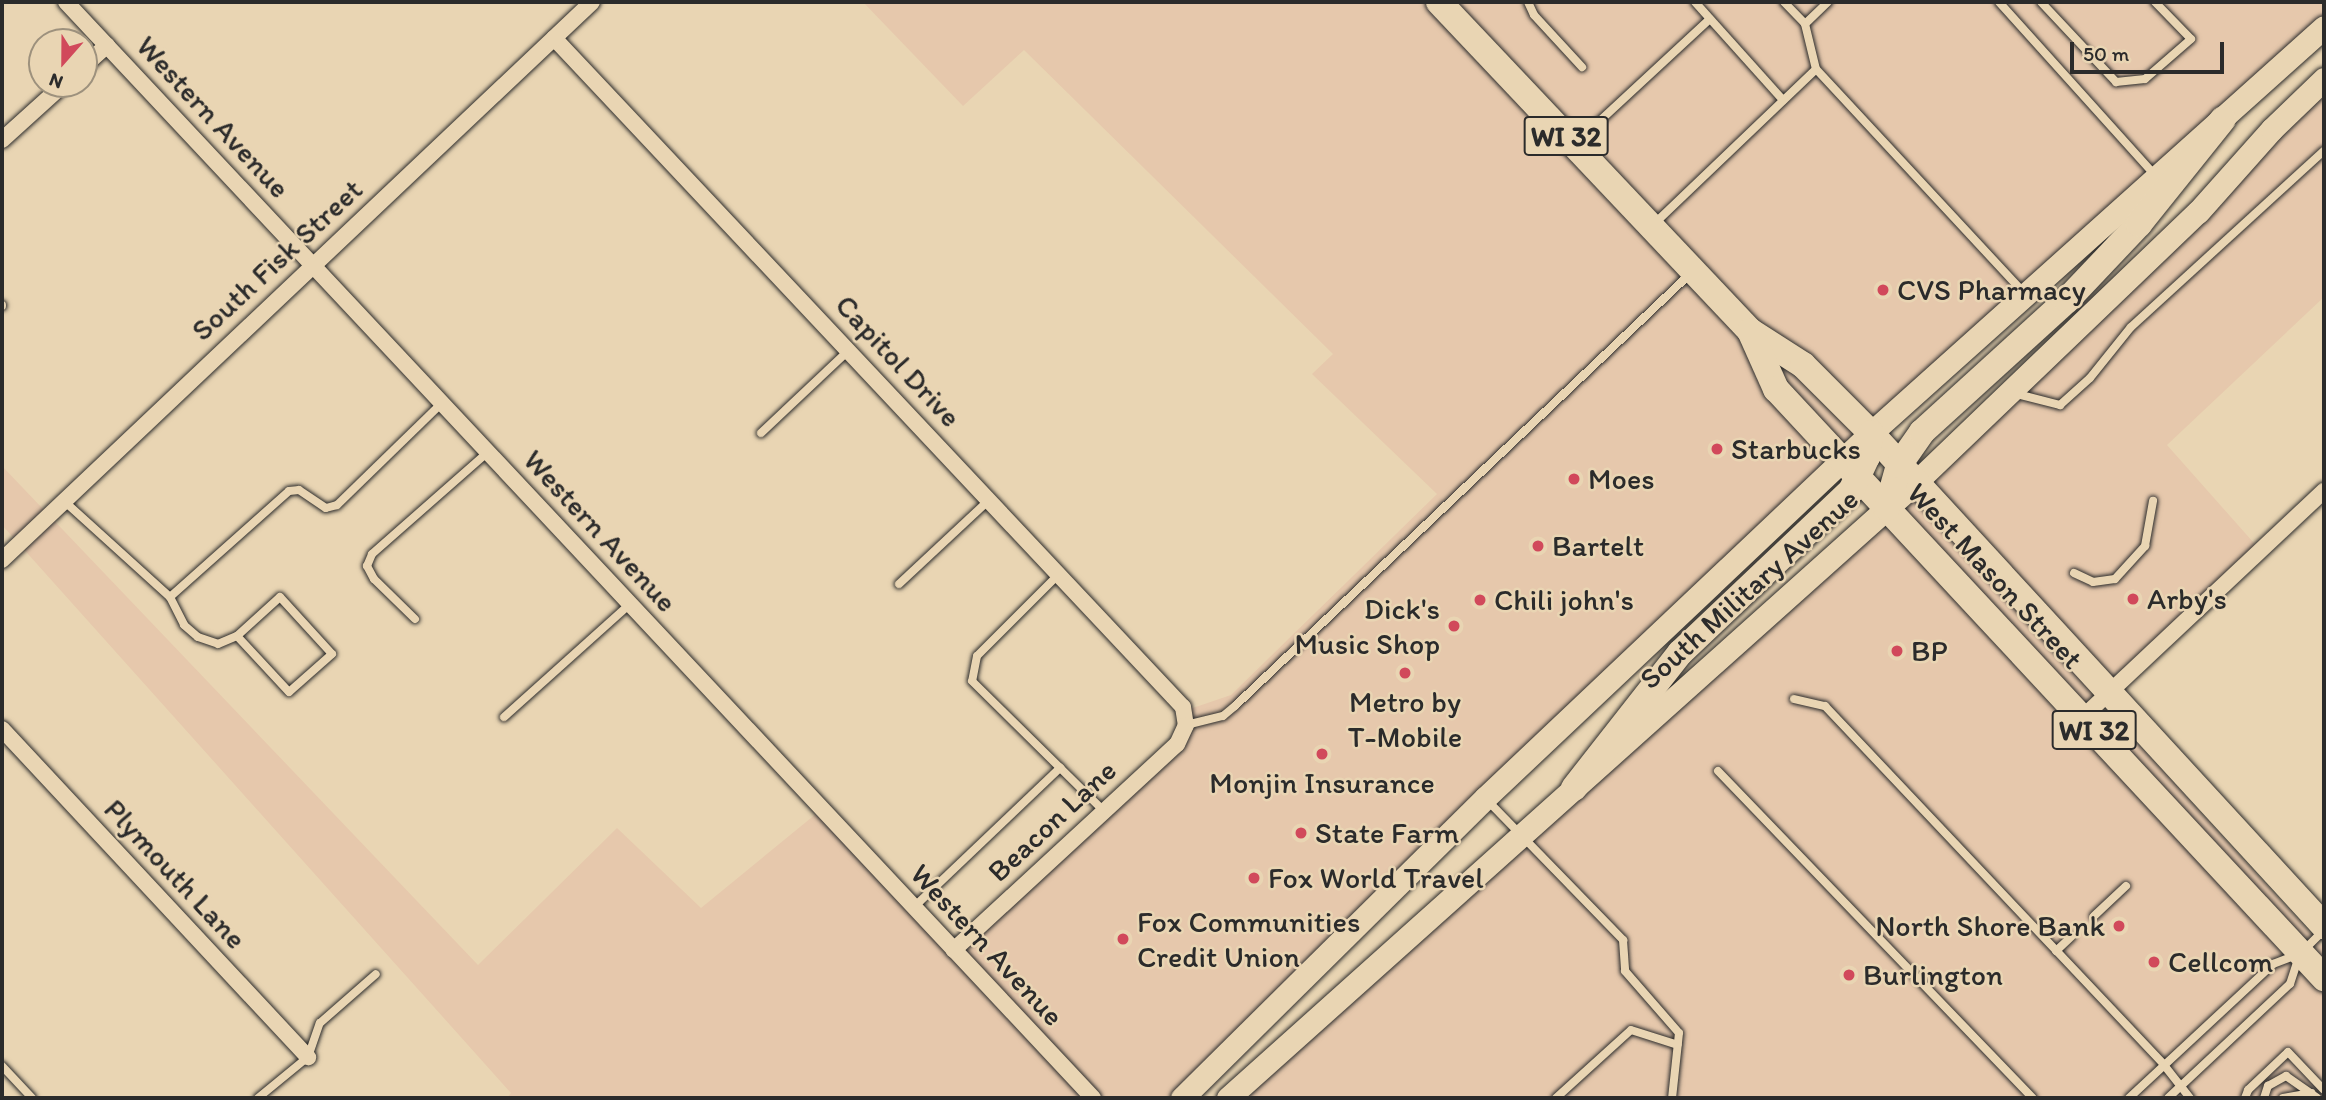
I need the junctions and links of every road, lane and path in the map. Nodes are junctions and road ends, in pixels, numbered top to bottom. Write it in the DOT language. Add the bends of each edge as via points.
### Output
graph roads {
  1 [pos="66,2"];
  2 [pos="592,2"];
  3 [pos="1439,2"];
  4 [pos="1528,2"];
  5 [pos="1695,2"];
  6 [pos="1784,2"];
  7 [pos="1828,2"];
  8 [pos="1999,2"];
  9 [pos="2042,2"];
  10 [pos="2155,2"];
  11 [pos="1710,19"];
  12 [pos="1805,24"];
  13 [pos="2324,27"];
  14 [pos="554,38"];
  15 [pos="107,45"];
  16 [pos="98,53"];
  17 [pos="1583,67"];
  18 [pos="1816,69"];
  19 [pos="2324,79"];
  20 [pos="49,98"];
  21 [pos="1783,100"];
  22 [pos="2223,119"];
  23 [pos="2,141"];
  24 [pos="1574,144"];
  25 [pos="2324,151"];
  26 [pos="2157,178"];
  27 [pos="1652,227"];
  28 [pos="313,265"];
  29 [pos="1693,271"];
  30 [pos="2026,295"];
  31 [pos="1750,331"];
  32 [pos="849,350"];
  33 [pos="2010,392"];
  34 [pos="441,404"];
  35 [pos="761,433"];
  36 [pos="1871,433"];
  37 [pos="488,452"];
  38 [pos="1850,469"];
  39 [pos="1908,473"];
  40 [pos="2324,491"];
  41 [pos="989,499"];
  42 [pos="64,501"];
  43 [pos="2153,501"];
  44 [pos="1887,508"];
  45 [pos="2,560"];
  46 [pos="1060,573"];
  47 [pos="2074,573"];
  48 [pos="899,584"];
  49 [pos="170,597"];
  50 [pos="630,604"];
  51 [pos="415,619"];
  52 [pos="237,636"];
  53 [pos="2109,693"];
  54 [pos="1794,699"];
  55 [pos="505,717"];
  56 [pos="2082,718"];
  57 [pos="1185,728"];
  58 [pos="2,729"];
  59 [pos="1060,768"];
  60 [pos="1718,771"];
  61 [pos="1574,788"];
  62 [pos="1485,798"];
  63 [pos="1104,811"];
  64 [pos="1519,836"];
  65 [pos="2126,886"];
  66 [pos="914,907"];
  67 [pos="2094,916"];
  68 [pos="2324,928"];
  69 [pos="2071,937"];
  70 [pos="954,950"];
  71 [pos="2056,951"];
  72 [pos="2301,953"];
  73 [pos="376,974"];
  74 [pos="2324,978"];
  75 [pos="1678,1045"];
  76 [pos="308,1057"];
  77 [pos="2164,1065"];
  78 [pos="2,1066"];
  79 [pos="2180,1087"];
  80 [pos="2324,1090"];
  81 [pos="27,1096"];
  82 [pos="2314,1096"];
  83 [pos="258,1098"];
  84 [pos="1093,1098"];
  85 [pos="1182,1098"];
  86 [pos="1228,1098"];
  87 [pos="1556,1098"];
  88 [pos="1672,1098"];
  89 [pos="2032,1098"];
  90 [pos="2129,1098"];
  91 [pos="2168,1098"];
  92 [pos="2190,1098"];
  93 [pos="2245,1098"];
  94 [pos="2264,1098"];
  95 [pos="2283,1098"];
  1 -- 15 [label="street, Western Avenue"];
  2 -- 14 [label="street, South Fisk Street"];
  3 -- 24 [label="main road, West Mason Street / WI 32"];
  4 -- 17 [label="lane" via="1534,15"];
  5 -- 11 [label="lane"];
  6 -- 12 [label="lane"];
  7 -- 12 [label="lane"];
  8 -- 26 [label="lane"];
  9 -- 10 [label="lane" via="2116,82 2145,79 2191,39"];
  11 -- 21 [label="lane"];
  11 -- 24 [label="lane"];
  12 -- 18 [label="lane"];
  13 -- 22 [label="main road"];
  14 -- 28 [label="street, South Fisk Street"];
  14 -- 32 [label="street, Capitol Drive"];
  15 -- 16 [label="street"];
  15 -- 28 [label="street, Western Avenue"];
  18 -- 21 [label="lane"];
  18 -- 30 [label="lane"];
  19 -- 33 [label="main road" via="2197,212"];
  20 -- 23 [label="street"];
  21 -- 27 [label="lane"];
  22 -- 26 [label="main road"];
  22 -- 39 [label="main road" via="2139,224 2067,300 1922,432"];
  24 -- 27 [label="main road, West Mason Street / WI 32"];
  25 -- 33 [label="lane" via="2131,327 2090,378 2060,405"];
  26 -- 30 [label="main road"];
  27 -- 29 [label="main road, West Mason Street / WI 32"];
  28 -- 34 [label="street, Western Avenue"];
  28 -- 42 [label="street, South Fisk Street"];
  29 -- 31 [label="main road, West Mason Street / WI 32"];
  29 -- 57 [label="lane" via="1235,706 1223,716"];
  30 -- 36 [label="main road"];
  31 -- 36 [label="main road, West Mason Street / WI 32" via="1803,365"];
  31 -- 38 [label="main road, West Mason Street / WI 32" via="1776,388"];
  32 -- 35 [label="lane"];
  32 -- 41 [label="street, Capitol Drive"];
  33 -- 39 [label="main road"];
  34 -- 37 [label="street, Western Avenue"];
  34 -- 49 [label="lane" via="337,505 326,508 299,490 289,491"];
  36 -- 38 [label="main road"];
  36 -- 39 [label="main road, West Mason Street / WI 32"];
  37 -- 50 [label="street, Western Avenue"];
  37 -- 51 [label="lane" via="372,554 368,566 374,579"];
  38 -- 44 [label="main road, West Mason Street / WI 32"];
  38 -- 61 [label="main road" via="1839,506 1680,653"];
  38 -- 62 [label="main road, South Military Avenue"];
  39 -- 44 [label="main road"];
  39 -- 53 [label="main road, West Mason Street / WI 32"];
  40 -- 53 [label="street"];
  41 -- 46 [label="street, Capitol Drive"];
  41 -- 48 [label="lane"];
  42 -- 45 [label="street, South Fisk Street"];
  42 -- 49 [label="lane"];
  43 -- 47 [label="lane" via="2145,547 2115,579 2093,582"];
  44 -- 56 [label="main road, West Mason Street / WI 32"];
  44 -- 61 [label="main road, South Military Avenue"];
  46 -- 57 [label="street, Capitol Drive" via="1179,700"];
  46 -- 59 [label="lane" via="976,656 972,681"];
  49 -- 52 [label="lane" via="184,625 198,637 218,644"];
  50 -- 55 [label="lane"];
  50 -- 66 [label="street, Western Avenue"];
  52 -- 52 [label="lane" via="280,597 332,654 289,692"];
  53 -- 56 [label="street"];
  53 -- 68 [label="main road, West Mason Street / WI 32"];
  54 -- 71 [label="lane" via="1825,706"];
  56 -- 72 [label="main road, West Mason Street / WI 32"];
  57 -- 63 [label="street, Beacon Lane" via="1177,744"];
  58 -- 76 [label="street, Plymouth Lane"];
  59 -- 63 [label="lane"];
  59 -- 66 [label="lane"];
  60 -- 89 [label="lane"];
  61 -- 64 [label="main road, South Military Avenue"];
  62 -- 64 [label="lane"];
  62 -- 85 [label="main road, South Military Avenue"];
  63 -- 70 [label="street, Beacon Lane"];
  64 -- 75 [label="lane" via="1623,940 1625,971 1679,1033"];
  64 -- 86 [label="main road, South Military Avenue"];
  65 -- 67 [label="lane"];
  66 -- 70 [label="street, Western Avenue"];
  68 -- 72 [label="lane"];
  69 -- 71 [label="lane"];
  70 -- 84 [label="street, Western Avenue"];
  71 -- 77 [label="lane"];
  72 -- 74 [label="main road, West Mason Street / WI 32"];
  72 -- 77 [label="lane" via="2273,964"];
  72 -- 79 [label="lane" via="2290,984"];
  73 -- 76 [label="lane" via="320,1023"];
  75 -- 87 [label="lane" via="1631,1030"];
  75 -- 88 [label="lane"];
  76 -- 83 [label="lane"];
  77 -- 79 [label="lane"];
  77 -- 90 [label="lane"];
  78 -- 81 [label="lane"];
  79 -- 91 [label="lane"];
  79 -- 92 [label="lane"];
  80 -- 93 [label="lane" via="2288,1052"];
  82 -- 94 [label="lane" via="2286,1076 2268,1086"];
  82 -- 95 [label="lane"];
}
